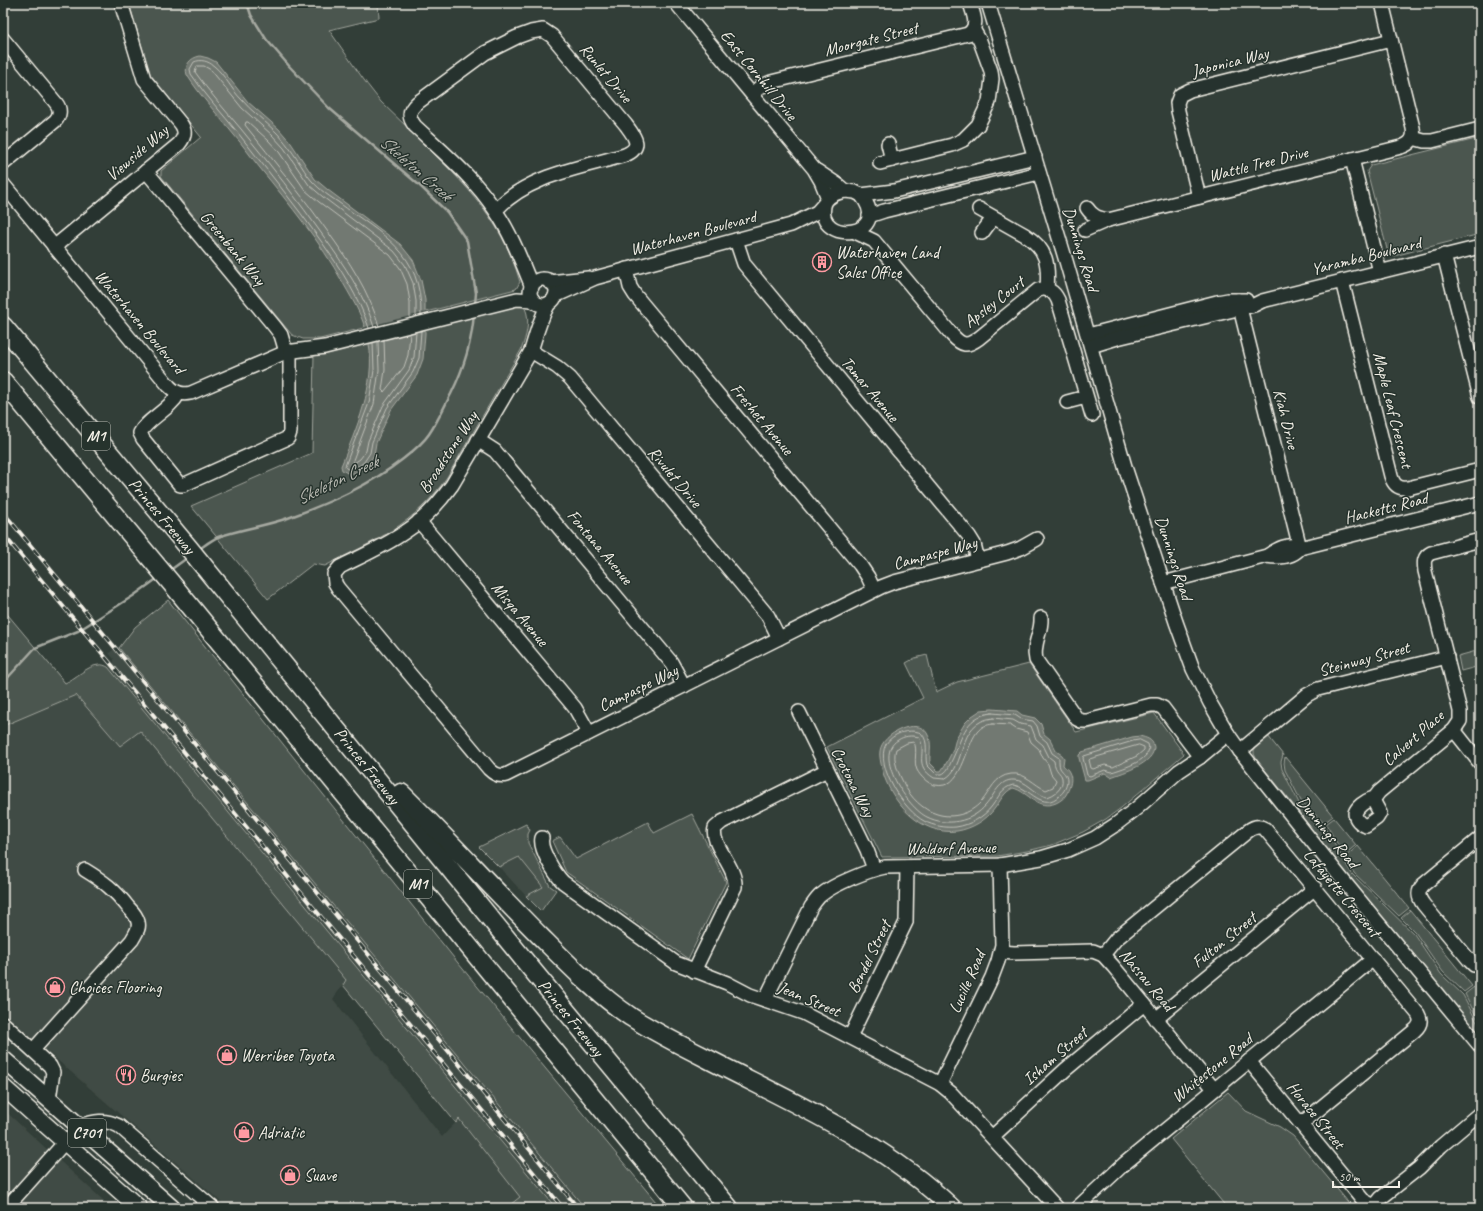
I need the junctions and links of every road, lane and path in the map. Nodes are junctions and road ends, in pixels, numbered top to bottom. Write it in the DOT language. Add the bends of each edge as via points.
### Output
graph roads {
  1 [pos="121,3"];
  2 [pos="677,3"];
  3 [pos="970,3"];
  4 [pos="988,3"];
  5 [pos="1382,3"];
  6 [pos="973,29"];
  7 [pos="3,39"];
  8 [pos="1391,40"];
  9 [pos="752,94"];
  10 [pos="410,113"];
  11 [pos="1480,129"];
  12 [pos="1413,138"];
  13 [pos="888,144"];
  14 [pos="1035,157"];
  15 [pos="1352,159"];
  16 [pos="3,164"];
  17 [pos="814,169"];
  18 [pos="146,170"];
  19 [pos="1039,173"];
  20 [pos="3,184"];
  21 [pos="845,191"];
  22 [pos="861,195"];
  23 [pos="1199,197"];
  24 [pos="826,201"];
  25 [pos="1087,208"];
  26 [pos="979,209"];
  27 [pos="496,210"];
  28 [pos="993,218"];
  29 [pos="869,219"];
  30 [pos="1108,220"];
  31 [pos="800,221"];
  32 [pos="829,225"];
  33 [pos="1085,230"];
  34 [pos="855,232"];
  35 [pos="982,232"];
  36 [pos="736,240"];
  37 [pos="874,241"];
  38 [pos="54,247"];
  39 [pos="1480,247"];
  40 [pos="1444,255"];
  41 [pos="521,259"];
  42 [pos="626,269"];
  43 [pos="1380,272"];
  44 [pos="595,278"];
  45 [pos="547,281"];
  46 [pos="1342,281"];
  47 [pos="1046,289"];
  48 [pos="533,294"];
  49 [pos="552,300"];
  50 [pos="1239,304"];
  51 [pos="3,326"];
  52 [pos="536,331"];
  53 [pos="1090,341"];
  54 [pos="288,351"];
  55 [pos="531,351"];
  56 [pos="3,381"];
  57 [pos="179,393"];
  58 [pos="1086,397"];
  59 [pos="1480,397"];
  60 [pos="1067,402"];
  61 [pos="1092,414"];
  62 [pos="478,440"];
  63 [pos="1480,470"];
  64 [pos="1480,503"];
  65 [pos="419,521"];
  66 [pos="1037,539"];
  67 [pos="1480,540"];
  68 [pos="1300,548"];
  69 [pos="978,560"];
  70 [pos="334,574"];
  71 [pos="1163,583"];
  72 [pos="874,590"];
  73 [pos="1041,618"];
  74 [pos="779,638"];
  75 [pos="1447,657"];
  76 [pos="684,686"];
  77 [pos="799,712"];
  78 [pos="1454,730"];
  79 [pos="1226,731"];
  80 [pos="339,732"];
  81 [pos="589,733"];
  82 [pos="1240,751"];
  83 [pos="1198,754"];
  84 [pos="1480,763"];
  85 [pos="827,770"];
  86 [pos="1373,800"];
  87 [pos="542,838"];
  88 [pos="1480,838"];
  89 [pos="1000,866"];
  90 [pos="906,867"];
  91 [pos="874,869"];
  92 [pos="85,870"];
  93 [pos="1315,888"];
  94 [pos="1001,952"];
  95 [pos="1103,955"];
  96 [pos="1373,959"];
  97 [pos="1480,966"];
  98 [pos="694,971"];
  99 [pos="765,1000"];
  100 [pos="1144,1004"];
  101 [pos="1156,1019"];
  102 [pos="3,1023"];
  103 [pos="850,1037"];
  104 [pos="1480,1046"];
  105 [pos="33,1050"];
  106 [pos="3,1059"];
  107 [pos="1249,1061"];
  108 [pos="940,1084"];
  109 [pos="3,1087"];
  110 [pos="1214,1090"];
  111 [pos="49,1099"];
  112 [pos="1480,1113"];
  113 [pos="1301,1124"];
  114 [pos="1480,1124"];
  115 [pos="80,1126"];
  116 [pos="992,1137"];
  117 [pos="65,1142"];
  118 [pos="1419,1168"];
  119 [pos="1373,1207"];
  120 [pos="6,1208"];
  121 [pos="139,1208"];
  122 [pos="172,1208"];
  123 [pos="213,1208"];
  124 [pos="681,1208"];
  125 [pos="729,1208"];
  126 [pos="952,1208"];
  127 [pos="1057,1208"];
  128 [pos="1076,1208"];
  1 -- 18 [label="street, Viewside Way" via="144,79 184,131 179,144"];
  2 -- 9 [label="street, East Cornhill Drive"];
  3 -- 6 [label="street" via="975,22"];
  4 -- 14 [label="street, Dunnings Road"];
  5 -- 8 [label="street"];
  6 -- 9 [label="street, Moorgate Street" via="961,36 771,82"];
  6 -- 13 [label="street" via="980,41 992,79 989,102 978,125 963,140 952,146 886,162"];
  7 -- 16 [label="street" via="59,109 55,121"];
  8 -- 12 [label="street" via="1413,128"];
  8 -- 23 [label="street, Japonica Way" via="1198,88 1180,95 1178,111"];
  9 -- 17 [label="street, East Cornhill Drive"];
  10 -- 27 [label="street, Broadstone Way" via="410,118 416,126 480,190"];
  10 -- 27 [label="street, Runlet Drive" via="417,103 499,45 536,31 545,31 552,36 626,124 634,136 636,146 624,155 548,177 526,187"];
  11 -- 12 [label="street" via="1432,141"];
  12 -- 15 [label="street, Wattle Tree Drive" via="1405,146"];
  14 -- 19 [label="street, Dunnings Road"];
  14 -- 22 [label="street" via="894,191"];
  15 -- 23 [label="street, Wattle Tree Drive"];
  15 -- 43 [label="street"];
  17 -- 21 [label="street, East Cornhill Drive"];
  17 -- 24 [label="street, East Cornhill Drive" via="822,181"];
  18 -- 38 [label="street, Viewside Way"];
  18 -- 54 [label="street, Greenbank Way" via="275,327"];
  19 -- 29 [label="street" via="884,211"];
  19 -- 53 [label="street, Dunnings Road"];
  20 -- 38 [label="street, Waterhaven Boulevard"];
  21 -- 22 [label="street"];
  21 -- 24 [label="street" via="836,193"];
  22 -- 29 [label="street" via="867,204"];
  23 -- 30 [label="street, Wattle Tree Drive"];
  24 -- 31 [label="street, Waterhaven Boulevard" via="817,212"];
  24 -- 32 [label="street" via="825,218"];
  25 -- 30 [label="street" via="1096,218"];
  26 -- 28 [label="street"];
  27 -- 41 [label="street, Broadstone Way"];
  28 -- 35 [label="street"];
  28 -- 47 [label="street" via="1028,237 1040,247 1048,268"];
  29 -- 34 [label="street" via="864,227"];
  29 -- 37 [label="street"];
  30 -- 33 [label="street, Wattle Tree Drive"];
  31 -- 32 [label="street, Waterhaven Boulevard"];
  31 -- 36 [label="street, Waterhaven Boulevard"];
  32 -- 34 [label="street" via="837,230"];
  34 -- 37 [label="street"];
  36 -- 42 [label="street, Waterhaven Boulevard"];
  36 -- 69 [label="street, Tamar Avenue" via="744,264 969,536"];
  37 -- 47 [label="street, Apsley Court" via="960,343 967,344 979,338 1033,293"];
  38 -- 57 [label="street, Waterhaven Boulevard" via="169,386"];
  39 -- 40 [label="street, Yaramba Boulevard"];
  40 -- 43 [label="street, Yaramba Boulevard"];
  40 -- 59 [label="street"];
  41 -- 45 [label="street, Broadstone Way"];
  41 -- 48 [label="street, Broadstone Way"];
  42 -- 44 [label="street, Waterhaven Boulevard"];
  42 -- 72 [label="street, Freshet Avenue" via="630,287 635,295 840,541 868,577"];
  43 -- 46 [label="street, Yaramba Boulevard"];
  44 -- 45 [label="street, Waterhaven Boulevard"];
  44 -- 49 [label="street, Waterhaven Boulevard"];
  45 -- 48 [label="street" via="535,282"];
  45 -- 49 [label="street" via="555,289"];
  46 -- 50 [label="street, Yaramba Boulevard" via="1254,305"];
  46 -- 63 [label="street, Maple Leaf Crescent" via="1394,484 1408,488"];
  47 -- 58 [label="street, Apsley Court" via="1054,293 1058,300"];
  48 -- 49 [label="street" via="543,305"];
  48 -- 52 [label="street, Broadstone Way"];
  48 -- 54 [label="street, Waterhaven Boulevard" via="319,348"];
  49 -- 52 [label="street, Broadstone Way"];
  50 -- 53 [label="street, Yaramba Boulevard" via="1124,336"];
  50 -- 68 [label="street, Kiah Drive"];
  51 -- 80 [label="highway, Princes Freeway / M1"];
  52 -- 55 [label="street, Broadstone Way"];
  53 -- 71 [label="street, Dunnings Road" via="1126,470"];
  54 -- 57 [label="street, Waterhaven Boulevard" via="191,393"];
  54 -- 57 [label="street, Greenbank Way" via="289,435 285,440 183,485 180,485 141,436 142,430 171,404"];
  55 -- 62 [label="street, Broadstone Way"];
  55 -- 74 [label="street, Rivulet Drive" via="570,378 768,616"];
  56 -- 124 [label="highway, Princes Freeway / M1" via="158,566"];
  58 -- 60 [label="street"];
  58 -- 61 [label="street, Apsley Court"];
  62 -- 65 [label="street, Broadstone Way" via="452,485"];
  62 -- 76 [label="street, Fontana Avenue" via="495,451 579,550 671,662"];
  64 -- 68 [label="street, Hacketts Road"];
  65 -- 70 [label="street, Broadstone Way" via="390,542 340,567"];
  65 -- 81 [label="street, Misqa Avenue" via="575,708"];
  66 -- 69 [label="street, Campaspe Way" via="1014,551"];
  67 -- 75 [label="street, Calvert Place" via="1431,553 1425,557 1424,565"];
  68 -- 71 [label="street, Hacketts Road" via="1295,554 1279,558 1267,556"];
  69 -- 72 [label="street, Campaspe Way" via="894,582"];
  70 -- 81 [label="street, Campaspe Way" via="338,588 495,774 506,775"];
  71 -- 79 [label="street, Dunnings Road" via="1193,669"];
  72 -- 74 [label="street, Campaspe Way"];
  73 -- 83 [label="street" via="1041,629 1034,649 1036,660 1077,720 1087,721 1157,705 1163,708"];
  74 -- 76 [label="street, Campaspe Way"];
  75 -- 78 [label="street, Calvert Place" via="1461,716"];
  75 -- 82 [label="street, Steinway Street" via="1318,689"];
  76 -- 81 [label="street, Campaspe Way"];
  77 -- 85 [label="street, Crotona Way"];
  78 -- 84 [label="street"];
  78 -- 86 [label="street, Calvert Place" via="1379,792"];
  79 -- 82 [label="street, Dunnings Road"];
  79 -- 83 [label="street, Waldorf Avenue"];
  80 -- 125 [label="highway, Princes Freeway / M1" via="528,966"];
  80 -- 126 [label="highway" via="438,829 575,972 600,994 632,1017 681,1045 856,1135 912,1173"];
  82 -- 104 [label="street, Dunnings Road"];
  83 -- 89 [label="street, Waldorf Avenue" via="1125,817 1095,838 1052,855"];
  85 -- 91 [label="street, Crotona Way"];
  85 -- 98 [label="street" via="722,822 715,828 715,836 733,874 735,887"];
  87 -- 98 [label="street, Jean Street" via="542,846 563,882 676,963"];
  88 -- 97 [label="street" via="1423,885 1418,895 1470,961"];
  89 -- 90 [label="street, Waldorf Avenue"];
  89 -- 94 [label="street, Lucille Road"];
  90 -- 91 [label="street, Waldorf Avenue"];
  90 -- 103 [label="street, Bendel Street" via="906,922"];
  91 -- 99 [label="street, Waldorf Avenue" via="826,891 817,898"];
  92 -- 105 [label="street" via="117,893 136,916 139,924 137,931"];
  93 -- 95 [label="street, Lafayette Crescent" via="1268,832 1262,827 1256,827 1116,940"];
  93 -- 96 [label="street, Lafayette Crescent"];
  93 -- 101 [label="street, Fulton Street"];
  94 -- 95 [label="street, Nassau Road" via="1085,951"];
  94 -- 108 [label="street, Lucille Road" via="992,977"];
  95 -- 100 [label="street, Nassau Road"];
  96 -- 107 [label="street, Whitestone Road"];
  96 -- 113 [label="street, Lafayette Crescent" via="1419,1015 1419,1026"];
  98 -- 99 [label="street, Jean Street" via="719,979"];
  99 -- 103 [label="street, Jean Street" via="803,1013"];
  100 -- 101 [label="street, Nassau Road"];
  100 -- 116 [label="street, Isham Street" via="1065,1070"];
  101 -- 110 [label="street, Nassau Road"];
  102 -- 105 [label="street"];
  103 -- 108 [label="street, Jean Street"];
  105 -- 111 [label="street" via="53,1072"];
  106 -- 111 [label="main road, C701"];
  107 -- 110 [label="street, Whitestone Road"];
  107 -- 113 [label="street, Horace Street"];
  108 -- 116 [label="street, Jean Street"];
  109 -- 117 [label="main road, C701"];
  110 -- 128 [label="street, Whitestone Road" via="1124,1164"];
  111 -- 115 [label="main road, C701"];
  112 -- 118 [label="street"];
  113 -- 119 [label="street, Horace Street" via="1363,1200"];
  114 -- 118 [label="street"];
  115 -- 117 [label="main road"];
  115 -- 122 [label="main road, C701"];
  115 -- 123 [label="street" via="98,1121 112,1122 119,1126"];
  116 -- 127 [label="street, Jean Street"];
  117 -- 120 [label="street"];
  117 -- 121 [label="main road, C701"];
  118 -- 119 [label="street"];
}
